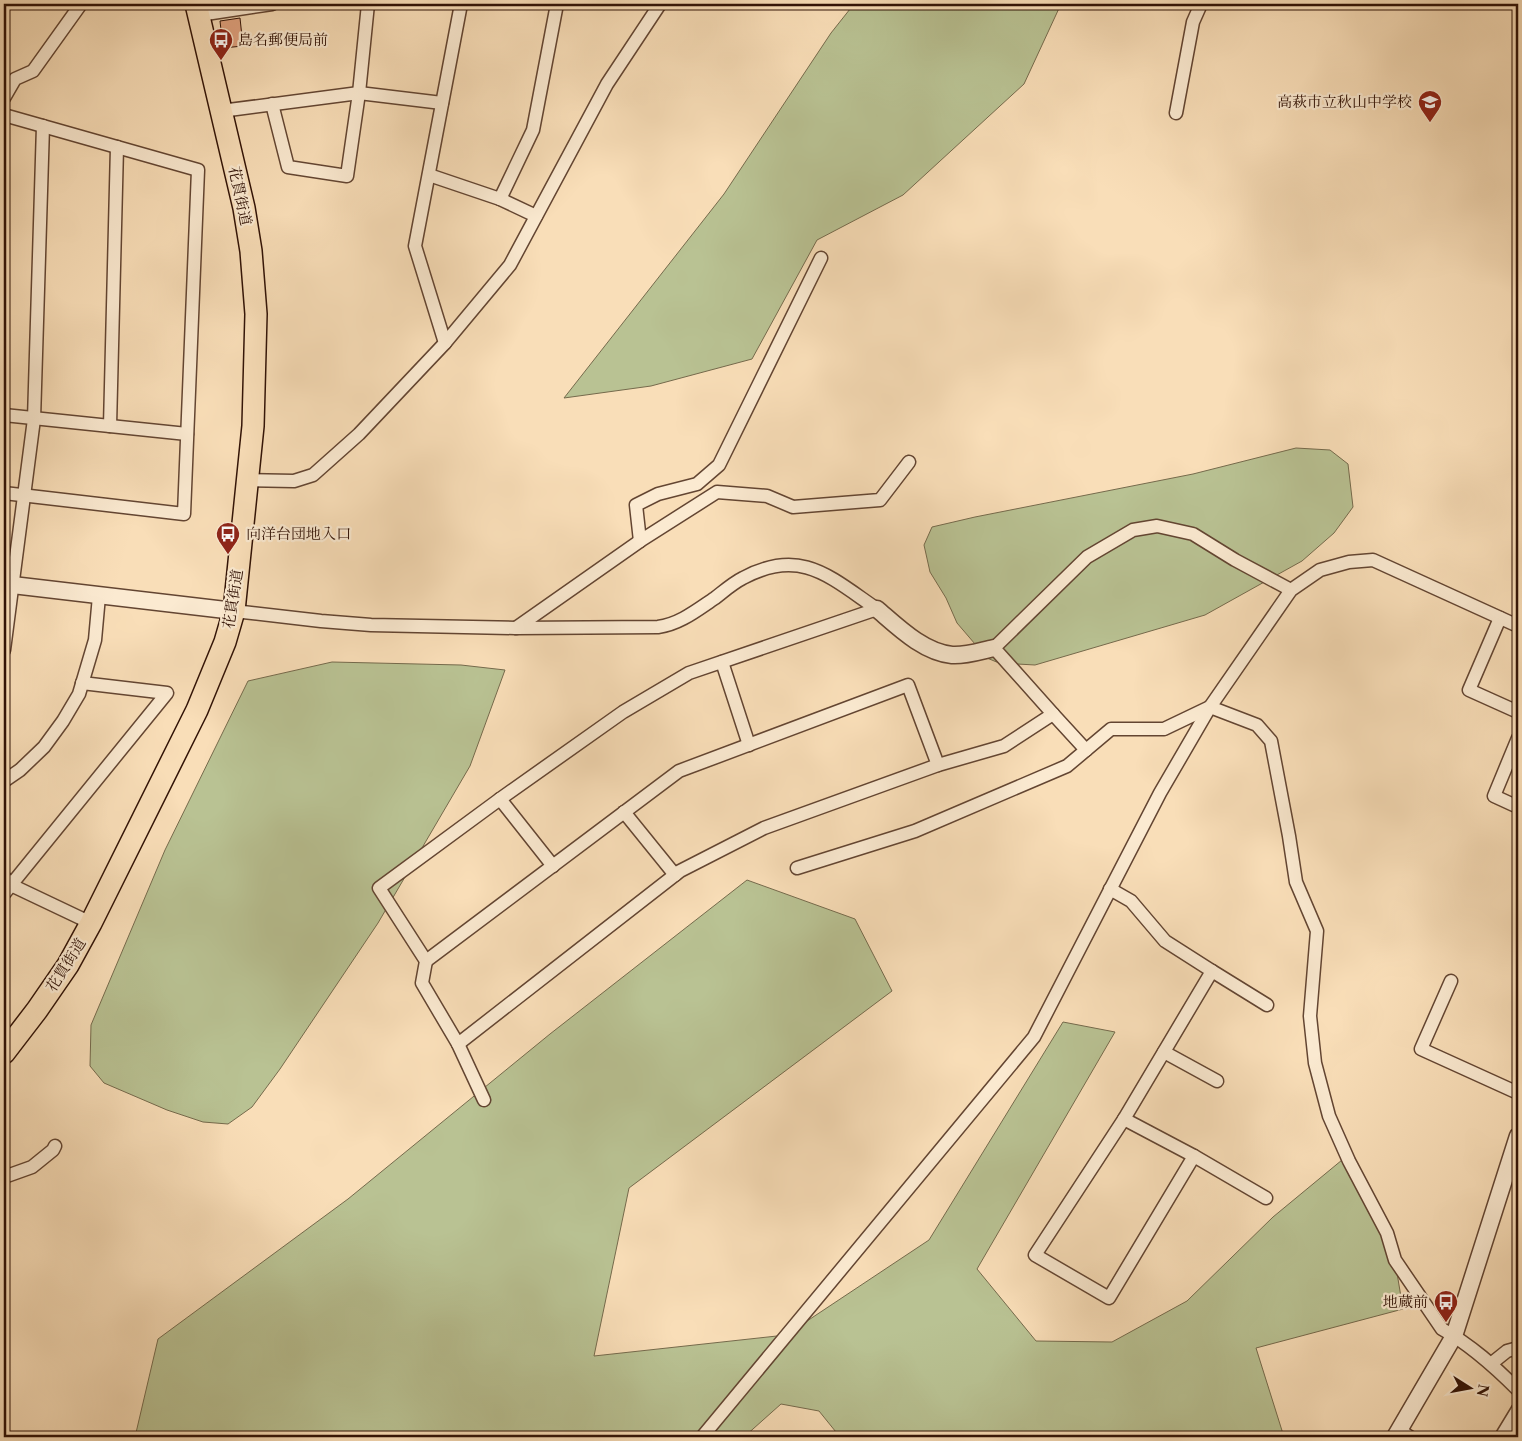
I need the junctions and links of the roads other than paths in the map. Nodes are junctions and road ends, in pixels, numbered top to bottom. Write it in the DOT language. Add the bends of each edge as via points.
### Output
graph roads {
  1 [pos="81,4"];
  2 [pos="272,4"];
  3 [pos="368,4"];
  4 [pos="461,4"];
  5 [pos="557,4"];
  6 [pos="660,4"];
  7 [pos="1201,4"];
  8 [pos="197,9"];
  9 [pos="9,77"];
  10 [pos="359,93"];
  11 [pos="4,98"];
  12 [pos="442,103"];
  13 [pos="272,104"];
  14 [pos="221,111"];
  15 [pos="1176,114"];
  16 [pos="4,115"];
  17 [pos="42,126"];
  18 [pos="117,147"];
  19 [pos="428,176"];
  20 [pos="500,199"];
  21 [pos="536,216"];
  22 [pos="821,258"];
  23 [pos="445,343"];
  24 [pos="4,415"];
  25 [pos="34,419"];
  26 [pos="110,426"];
  27 [pos="187,434"];
  28 [pos="909,462"];
  29 [pos="248,480"];
  30 [pos="4,493"];
  31 [pos="24,496"];
  32 [pos="640,540"];
  33 [pos="8,585"];
  34 [pos="1291,590"];
  35 [pos="99,596"];
  36 [pos="876,609"];
  37 [pos="234,611"];
  38 [pos="1500,618"];
  39 [pos="1518,626"];
  40 [pos="516,628"];
  41 [pos="994,648"];
  42 [pos="4,650"];
  43 [pos="722,662"];
  44 [pos="82,683"];
  45 [pos="1210,707"];
  46 [pos="1518,712"];
  47 [pos="1052,714"];
  48 [pos="1518,738"];
  49 [pos="749,745"];
  50 [pos="1086,750"];
  51 [pos="938,765"];
  52 [pos="4,781"];
  53 [pos="500,798"];
  54 [pos="1518,807"];
  55 [pos="624,812"];
  56 [pos="553,866"];
  57 [pos="797,868"];
  58 [pos="675,875"];
  59 [pos="6,885"];
  60 [pos="1110,889"];
  61 [pos="91,923"];
  62 [pos="426,962"];
  63 [pos="1212,971"];
  64 [pos="1451,981"];
  65 [pos="1267,1005"];
  66 [pos="458,1044"];
  67 [pos="4,1052"];
  68 [pos="1164,1052"];
  69 [pos="1218,1082"];
  70 [pos="1518,1093"];
  71 [pos="484,1100"];
  72 [pos="1124,1119"];
  73 [pos="1518,1136"];
  74 [pos="55,1146"];
  75 [pos="1194,1156"];
  76 [pos="1515,1158"];
  77 [pos="4,1177"];
  78 [pos="1266,1198"];
  79 [pos="1454,1336"];
  80 [pos="1518,1348"];
  81 [pos="1492,1363"];
  82 [pos="1518,1390"];
  83 [pos="1518,1409"];
  84 [pos="1401,1435"];
  85 [pos="702,1437"];
  86 [pos="1501,1437"];
  1 -- 9 [label="street" via="33,71"];
  2 -- 8 [label="street"];
  3 -- 10 [label="street"];
  4 -- 12 [label="street"];
  5 -- 20 [label="street" via="533,130"];
  6 -- 21 [label="street" via="607,84"];
  7 -- 15 [label="street" via="1193,22"];
  8 -- 14 [label="highway, 花貫街道"];
  9 -- 11 [label="street"];
  10 -- 12 [label="street"];
  10 -- 13 [label="street"];
  10 -- 13 [label="street" via="348,176 288,167"];
  12 -- 19 [label="street"];
  13 -- 14 [label="street"];
  14 -- 29 [label="highway, 花貫街道" via="244,208 256,314"];
  16 -- 17 [label="street"];
  17 -- 18 [label="street"];
  17 -- 25 [label="street"];
  18 -- 26 [label="street"];
  18 -- 27 [label="street" via="198,170"];
  19 -- 20 [label="street"];
  19 -- 23 [label="street" via="415,246"];
  20 -- 21 [label="street"];
  21 -- 23 [label="street" via="510,265"];
  22 -- 32 [label="street" via="719,465 697,484 658,494 636,505"];
  23 -- 29 [label="street" via="359,434 313,475 294,481"];
  24 -- 25 [label="street"];
  25 -- 26 [label="street"];
  25 -- 31 [label="street"];
  26 -- 27 [label="street"];
  27 -- 31 [label="street" via="184,514"];
  28 -- 32 [label="street" via="880,500 793,507 767,496 717,492"];
  29 -- 37 [label="highway, 花貫街道"];
  30 -- 31 [label="street"];
  31 -- 33 [label="street"];
  32 -- 40 [label="street"];
  33 -- 35 [label="street"];
  33 -- 42 [label="street"];
  34 -- 38 [label="street" via="1320,570 1348,562 1373,560"];
  34 -- 41 [label="street" via="1193,534 1157,526 1133,530 1086,557"];
  34 -- 45 [label="street"];
  35 -- 37 [label="street"];
  35 -- 44 [label="street" via="95,640"];
  36 -- 40 [label="street" via="827,575 807,566 783,564 742,578 693,614 672,625"];
  36 -- 41 [label="street" via="919,643 938,652 952,655"];
  36 -- 43 [label="street"];
  37 -- 40 [label="street" via="371,625"];
  37 -- 61 [label="highway, 花貫街道" via="197,710"];
  38 -- 39 [label="street"];
  38 -- 46 [label="street" via="1469,690"];
  41 -- 47 [label="street"];
  43 -- 49 [label="street"];
  43 -- 53 [label="street" via="689,673 623,712"];
  44 -- 52 [label="street" via="79,694 44,747"];
  44 -- 59 [label="street" via="167,693"];
  45 -- 50 [label="street" via="1164,730 1111,729"];
  45 -- 60 [label="street"];
  45 -- 79 [label="street" via="1257,725 1271,740 1296,882 1317,931 1310,1016 1316,1063 1329,1116 1387,1233 1395,1260 1442,1329"];
  47 -- 50 [label="street"];
  47 -- 51 [label="street" via="1004,746"];
  48 -- 54 [label="street" via="1494,796"];
  49 -- 51 [label="street" via="908,685"];
  49 -- 55 [label="street" via="679,771"];
  50 -- 57 [label="street" via="1067,766 915,831"];
  51 -- 58 [label="street" via="764,828"];
  53 -- 56 [label="street"];
  53 -- 62 [label="street" via="379,888"];
  55 -- 56 [label="street"];
  55 -- 58 [label="street"];
  56 -- 62 [label="street"];
  58 -- 66 [label="street"];
  59 -- 61 [label="street"];
  60 -- 63 [label="street" via="1132,901 1166,941"];
  60 -- 85 [label="street" via="1034,1037"];
  61 -- 67 [label="highway, 花貫街道" via="68,965"];
  62 -- 66 [label="street" via="422,983"];
  63 -- 65 [label="street"];
  63 -- 68 [label="street"];
  64 -- 70 [label="street" via="1421,1049"];
  66 -- 71 [label="street"];
  68 -- 69 [label="street"];
  68 -- 72 [label="street"];
  72 -- 75 [label="street"];
  72 -- 75 [label="street" via="1035,1255 1110,1298"];
  73 -- 76 [label="street"];
  74 -- 77 [label="street" via="32,1167"];
  75 -- 78 [label="street"];
  76 -- 79 [label="street"];
  79 -- 81 [label="street"];
  79 -- 84 [label="street"];
  80 -- 81 [label="street" via="1506,1351"];
  81 -- 82 [label="street"];
  83 -- 86 [label="street"];
}
